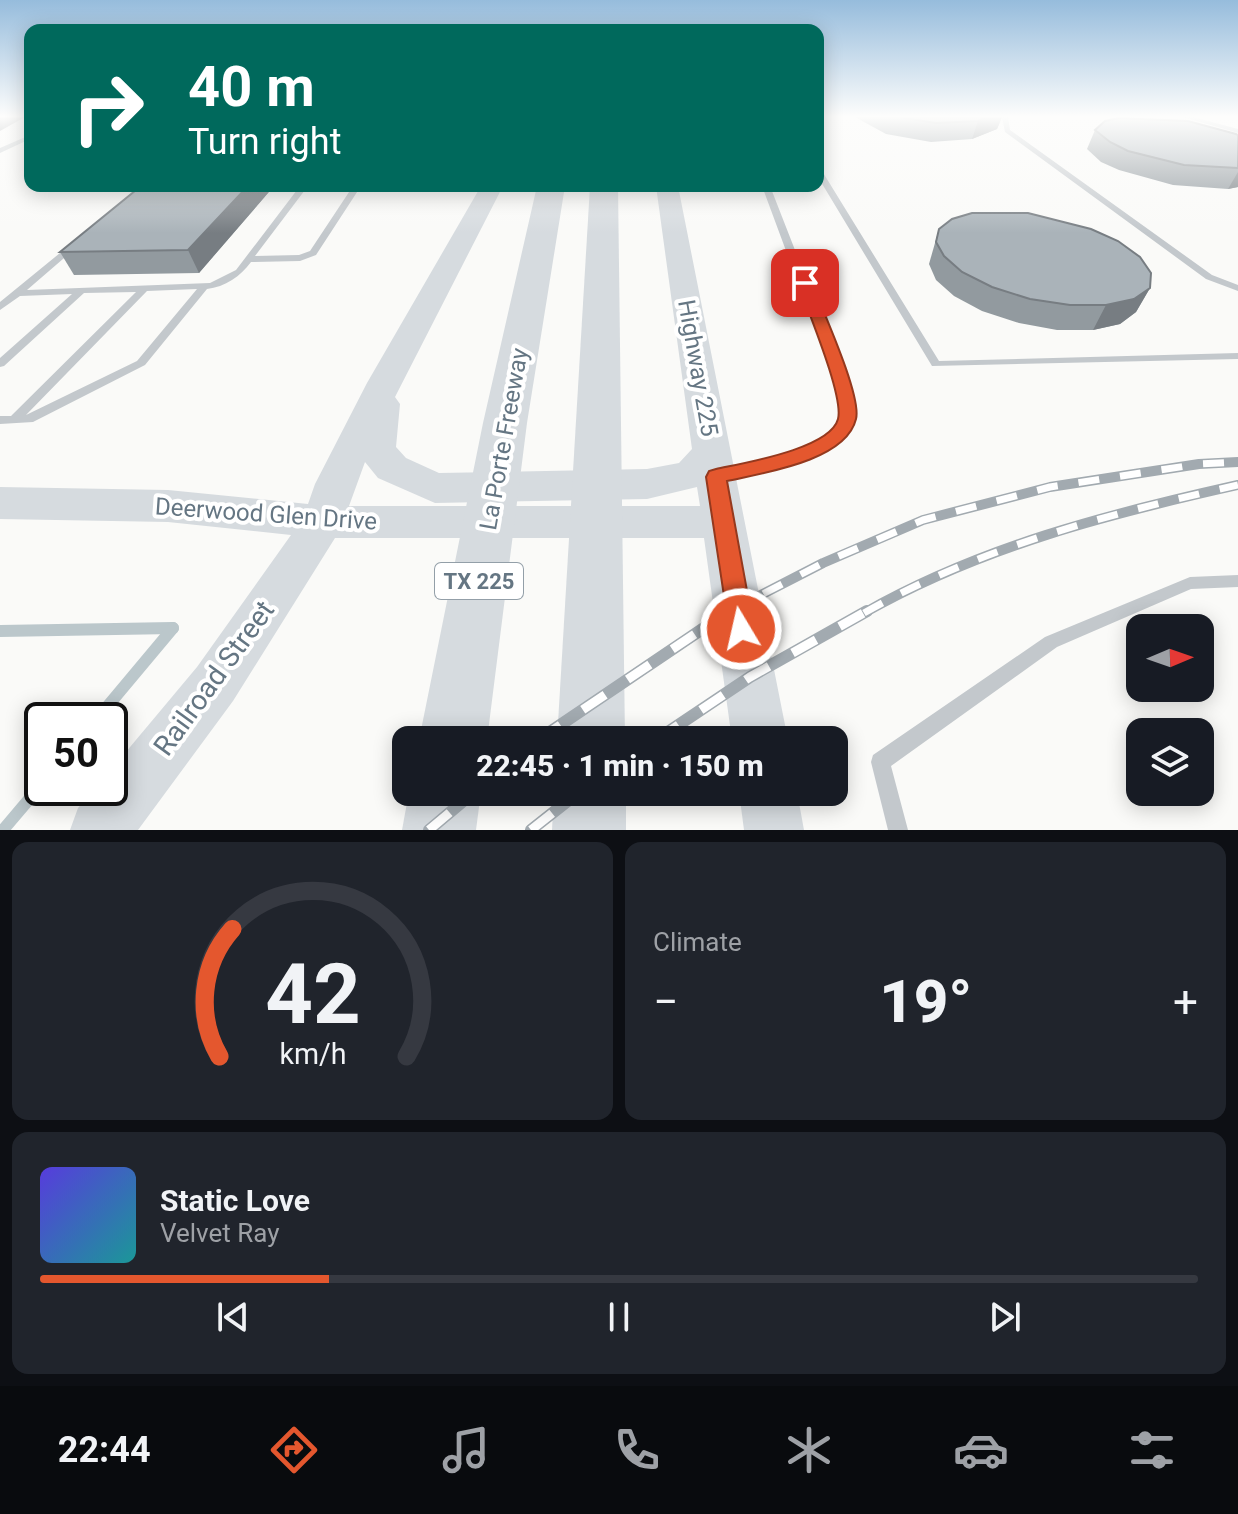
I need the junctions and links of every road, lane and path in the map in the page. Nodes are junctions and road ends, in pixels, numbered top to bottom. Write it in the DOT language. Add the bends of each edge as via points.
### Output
graph roads {
  1 [pos="1041,156"];
  2 [pos="824,181"];
  3 [pos="299,192"];
  4 [pos="353,192"];
  5 [pos="489,192"];
  6 [pos="550,192"];
  7 [pos="604,192"];
  8 [pos="668,192"];
  9 [pos="768,192"];
  10 [pos="88,235"];
  11 [pos="249,259"];
  12 [pos="204,287"];
  13 [pos="1238,288"];
  14 [pos="143,290"];
  15 [pos="80,292"];
  16 [pos="16,293"];
  17 [pos="0,307"];
  18 [pos="1238,356"];
  19 [pos="0,364"];
  20 [pos="384,383"];
  21 [pos="0,420"];
  22 [pos="14,420"];
  23 [pos="718,483"];
  24 [pos="0,503"];
  25 [pos="323,522"];
  26 [pos="1238,581"];
  27 [pos="455,726"];
  28 [pos="591,726"];
  29 [pos="758,726"];
  30 [pos="443,806"];
  31 [pos="590,806"];
  32 [pos="770,806"];
  33 [pos="100,830"];
  34 [pos="439,830"];
  35 [pos="589,830"];
  36 [pos="774,830"];
  37 [pos="898,830"];
  1 -- 13 [label="lane" via="1209,277"];
  2 -- 18 [label="lane" via="936,364"];
  3 -- 11 [label="lane"];
  4 -- 11 [label="lane" via="313,253"];
  5 -- 20 [label="main road"];
  6 -- 27 [label="highway, La Porte Freeway / TX 225"];
  7 -- 28 [label="highway"];
  8 -- 23 [label="main road, Highway 225"];
  9 -- 23 [label="lane" via="844,391 848,417 840,432 801,457"];
  10 -- 16 [label="lane"];
  11 -- 12 [label="lane" via="239,272"];
  12 -- 14 [label="lane"];
  12 -- 22 [label="lane" via="141,363 29,419"];
  14 -- 15 [label="lane"];
  14 -- 22 [label="lane"];
  15 -- 16 [label="lane"];
  15 -- 19 [label="lane"];
  16 -- 17 [label="lane"];
  20 -- 23 [label="main road" via="377,450 392,468 435,488 647,484 691,475"];
  20 -- 25 [label="main road, Railroad Street" via="335,484"];
  21 -- 22 [label="lane"];
  23 -- 25 [label="main road, Deerwood Glen Drive"];
  23 -- 29 [label="main road, Highway 225"];
  24 -- 25 [label="main road, Deerwood Glen Drive" via="168,506"];
  25 -- 33 [label="main road, Railroad Street" via="215,684"];
  26 -- 37 [label="lane" via="1190,583 1051,642 880,762"];
  30 -- 34 [label="highway"];
  31 -- 35 [label="highway"];
  32 -- 36 [label="main road"];
}
